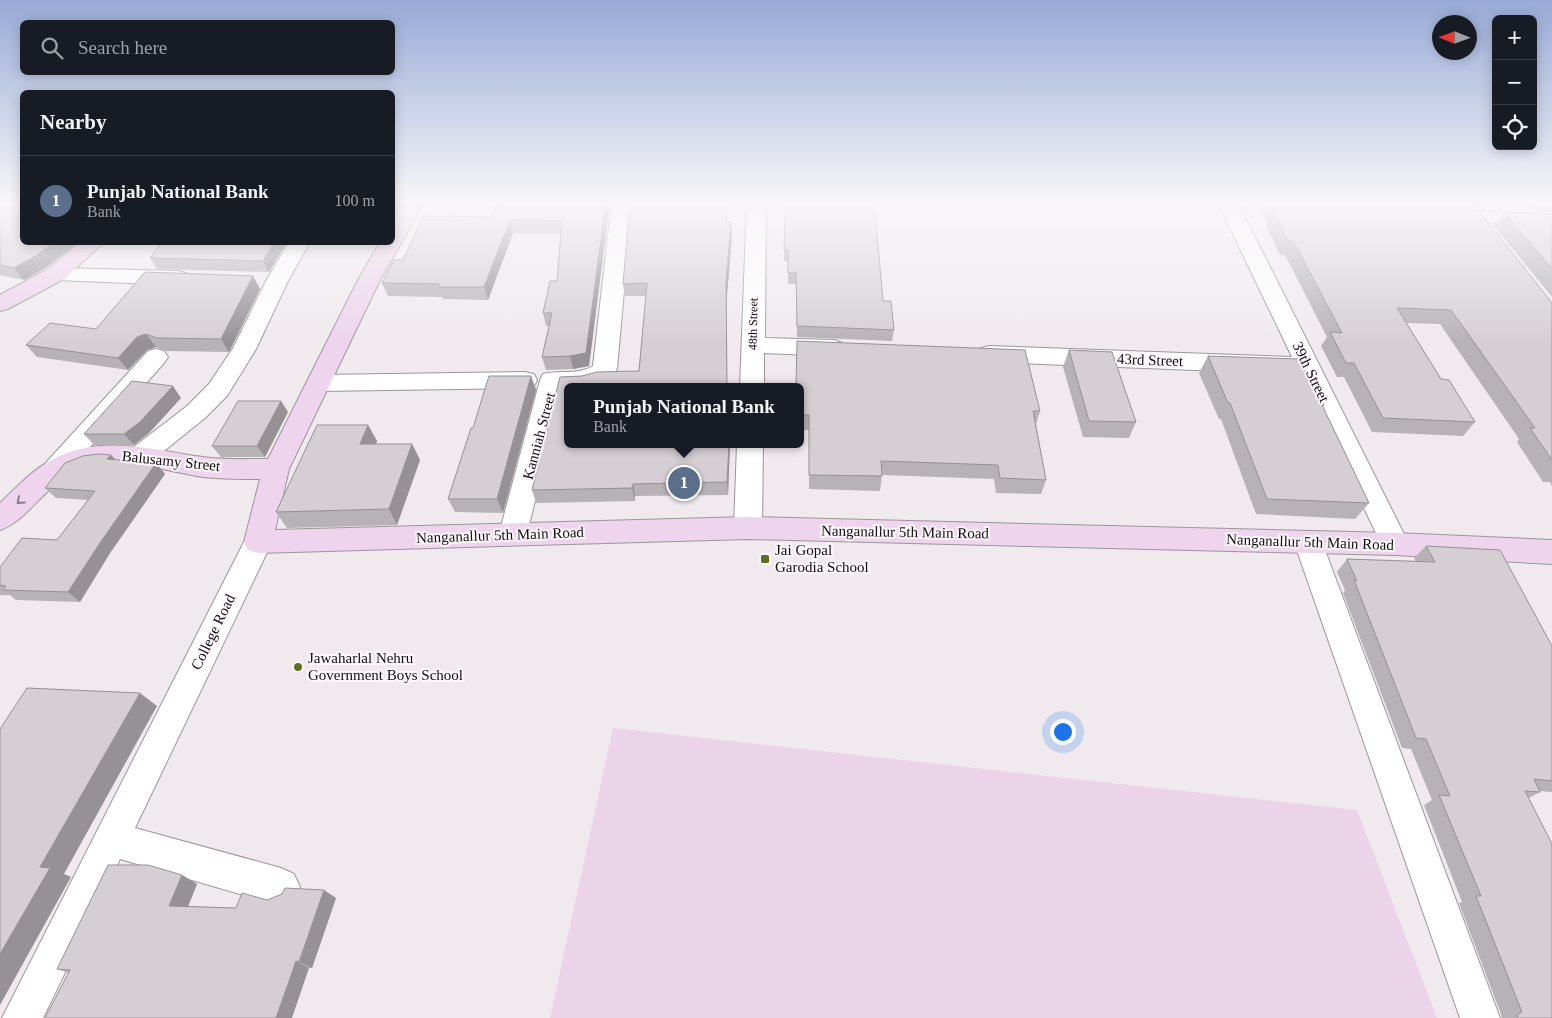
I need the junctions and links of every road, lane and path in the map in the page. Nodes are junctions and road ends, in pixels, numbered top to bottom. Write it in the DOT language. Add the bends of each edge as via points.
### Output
graph roads {
  1 [pos="86,249"];
  2 [pos="294,249"];
  3 [pos="388,249"];
  4 [pos="617,249"];
  5 [pos="755,249"];
  6 [pos="1251,249"];
  7 [pos="56,274"];
  8 [pos="200,278"];
  9 [pos="0,304"];
  10 [pos="753,345"];
  11 [pos="852,349"];
  12 [pos="971,353"];
  13 [pos="156,357"];
  14 [pos="1308,366"];
  15 [pos="552,380"];
  16 [pos="319,383"];
  17 [pos="752,383"];
  18 [pos="750,448"];
  19 [pos="139,457"];
  20 [pos="59,468"];
  21 [pos="276,470"];
  22 [pos="0,519"];
  23 [pos="748,528"];
  24 [pos="513,534"];
  25 [pos="258,542"];
  26 [pos="1308,542"];
  27 [pos="1395,544"];
  28 [pos="1496,548"];
  29 [pos="1552,552"];
  30 [pos="1510,575"];
  31 [pos="111,839"];
  32 [pos="281,887"];
  33 [pos="22,1018"];
  34 [pos="1480,1018"];
  1 -- 7 [label="street"];
  2 -- 19 [label="street" via="267,281 244,349 218,390 196,412"];
  3 -- 16 [label="street, College Road"];
  4 -- 15 [label="street, Kanniah Street" via="605,369 593,377"];
  5 -- 10 [label="street, 48th Street"];
  6 -- 14 [label="street, 39th Street"];
  7 -- 8 [label="street"];
  7 -- 9 [label="street"];
  10 -- 11 [label="street"];
  10 -- 17 [label="street, 48th Street"];
  12 -- 14 [label="street, 43rd Street"];
  13 -- 20 [label="street"];
  14 -- 27 [label="street, 39th Street"];
  15 -- 16 [label="street"];
  15 -- 24 [label="street, Kanniah Street"];
  16 -- 21 [label="street, College Road"];
  18 -- 23 [label="street"];
  19 -- 20 [label="street, Balusamy Street" via="90,456"];
  19 -- 21 [label="street, Balusamy Street" via="206,467"];
  20 -- 22 [label="street, one-way"];
  21 -- 25 [label="street, College Road"];
  23 -- 24 [label="street, Nanganallur 5th Main Road"];
  23 -- 26 [label="street, Nanganallur 5th Main Road"];
  24 -- 25 [label="street, Nanganallur 5th Main Road"];
  25 -- 31 [label="street, College Road"];
  26 -- 27 [label="street, Nanganallur 5th Main Road"];
  26 -- 34 [label="street"];
  27 -- 28 [label="street, Nanganallur 5th Main Road"];
  28 -- 29 [label="street, Nanganallur 5th Main Road"];
  28 -- 30 [label="street"];
  31 -- 32 [label="street"];
  31 -- 33 [label="street, College Road"];
}
